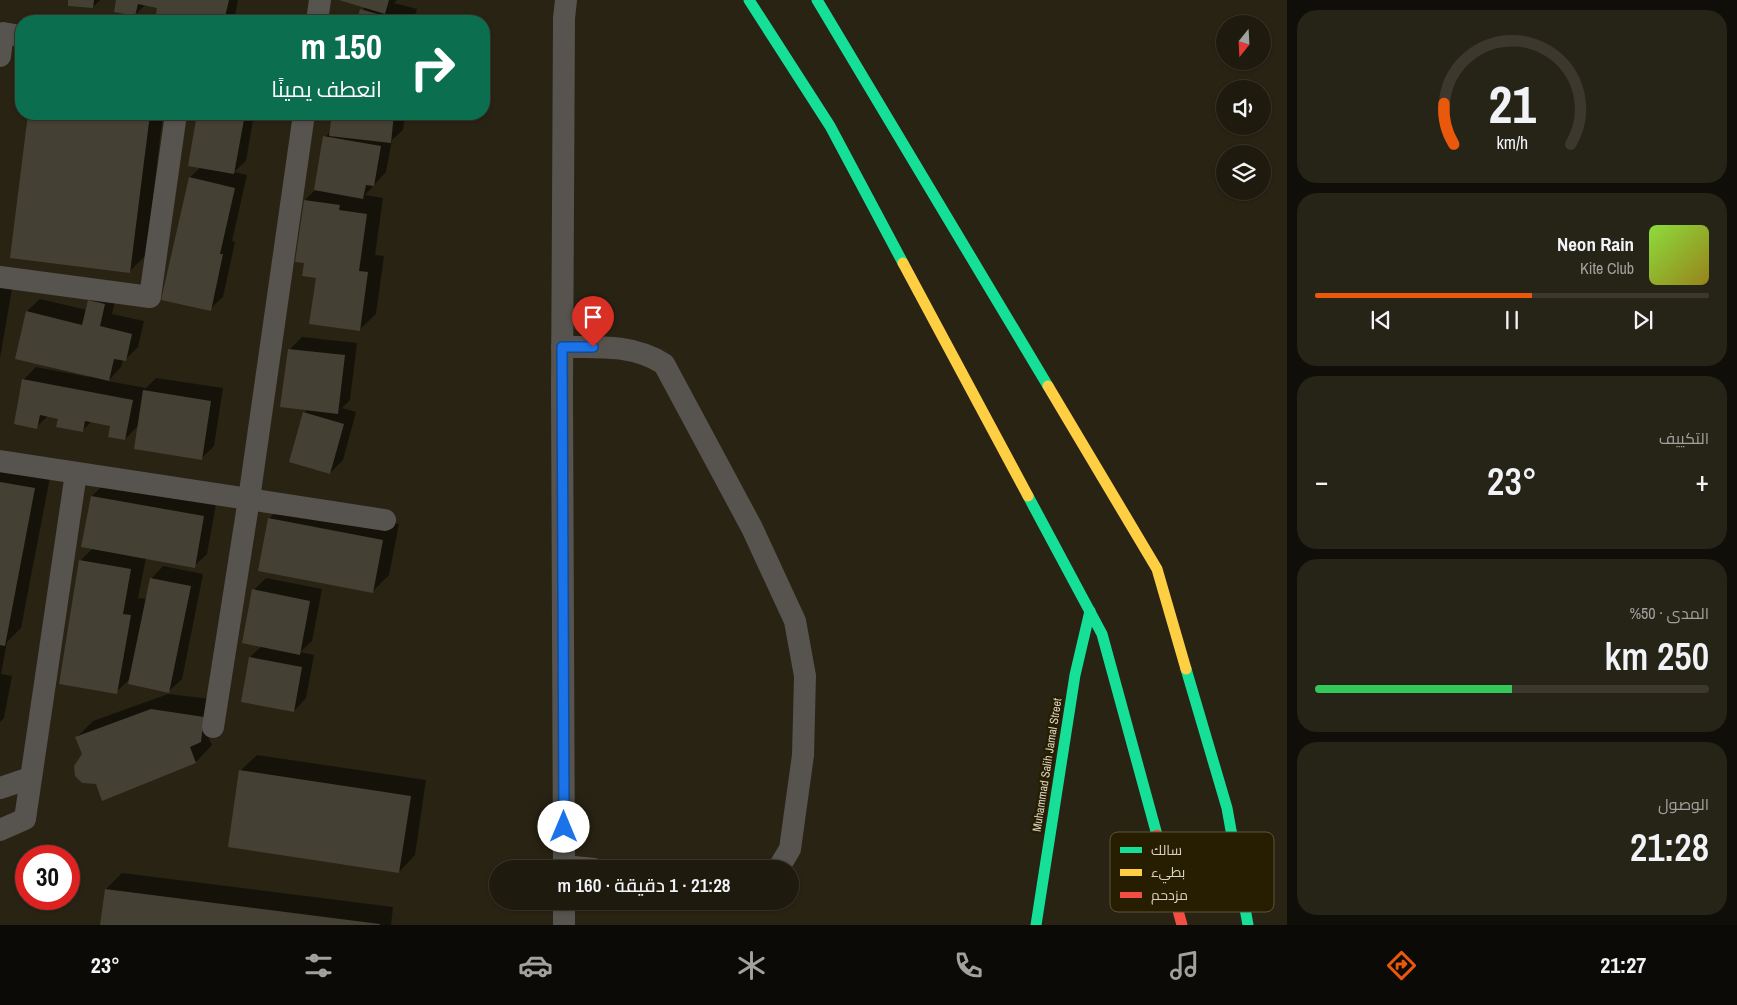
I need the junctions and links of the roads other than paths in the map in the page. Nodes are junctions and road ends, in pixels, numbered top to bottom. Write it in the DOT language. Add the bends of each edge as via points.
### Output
graph roads {
  1 [pos="320,0"];
  2 [pos="566,0"];
  3 [pos="749,0"];
  4 [pos="817,0"];
  5 [pos="318,15"];
  6 [pos="15,35"];
  7 [pos="0,56"];
  8 [pos="175,120"];
  9 [pos="303,120"];
  10 [pos="0,277"];
  11 [pos="562,347"];
  12 [pos="0,462"];
  13 [pos="76,473"];
  14 [pos="249,500"];
  15 [pos="385,520"];
  16 [pos="1090,611"];
  17 [pos="213,727"];
  18 [pos="30,778"];
  19 [pos="0,788"];
  20 [pos="0,830"];
  21 [pos="1156,832"];
  22 [pos="1231,832"];
  23 [pos="564,860"];
  24 [pos="783,860"];
  25 [pos="564,910"];
  26 [pos="1178,912"];
  27 [pos="1246,912"];
  28 [pos="564,925"];
  29 [pos="1036,925"];
  30 [pos="1182,925"];
  31 [pos="1248,925"];
  1 -- 5 [label="street"];
  2 -- 11 [label="street"];
  3 -- 16 [label="main road" via="830,126"];
  4 -- 22 [label="main road" via="1157,568"];
  6 -- 7 [label="street" via="4,33"];
  8 -- 10 [label="street" via="150,297"];
  9 -- 14 [label="street"];
  11 -- 23 [label="street"];
  11 -- 24 [label="street" via="623,347 650,355 664,364 752,528 795,620 805,676 803,756 790,849"];
  12 -- 13 [label="street"];
  13 -- 14 [label="street"];
  13 -- 18 [label="street"];
  14 -- 15 [label="street"];
  14 -- 17 [label="street"];
  16 -- 21 [label="main road" via="1102,634"];
  16 -- 29 [label="main road, Muhammad Salih Jamal Street" via="1076,675"];
  18 -- 19 [label="street"];
  18 -- 20 [label="street" via="24,819"];
  25 -- 28 [label="street"];
  26 -- 30 [label="main road"];
  27 -- 31 [label="main road"];
}
